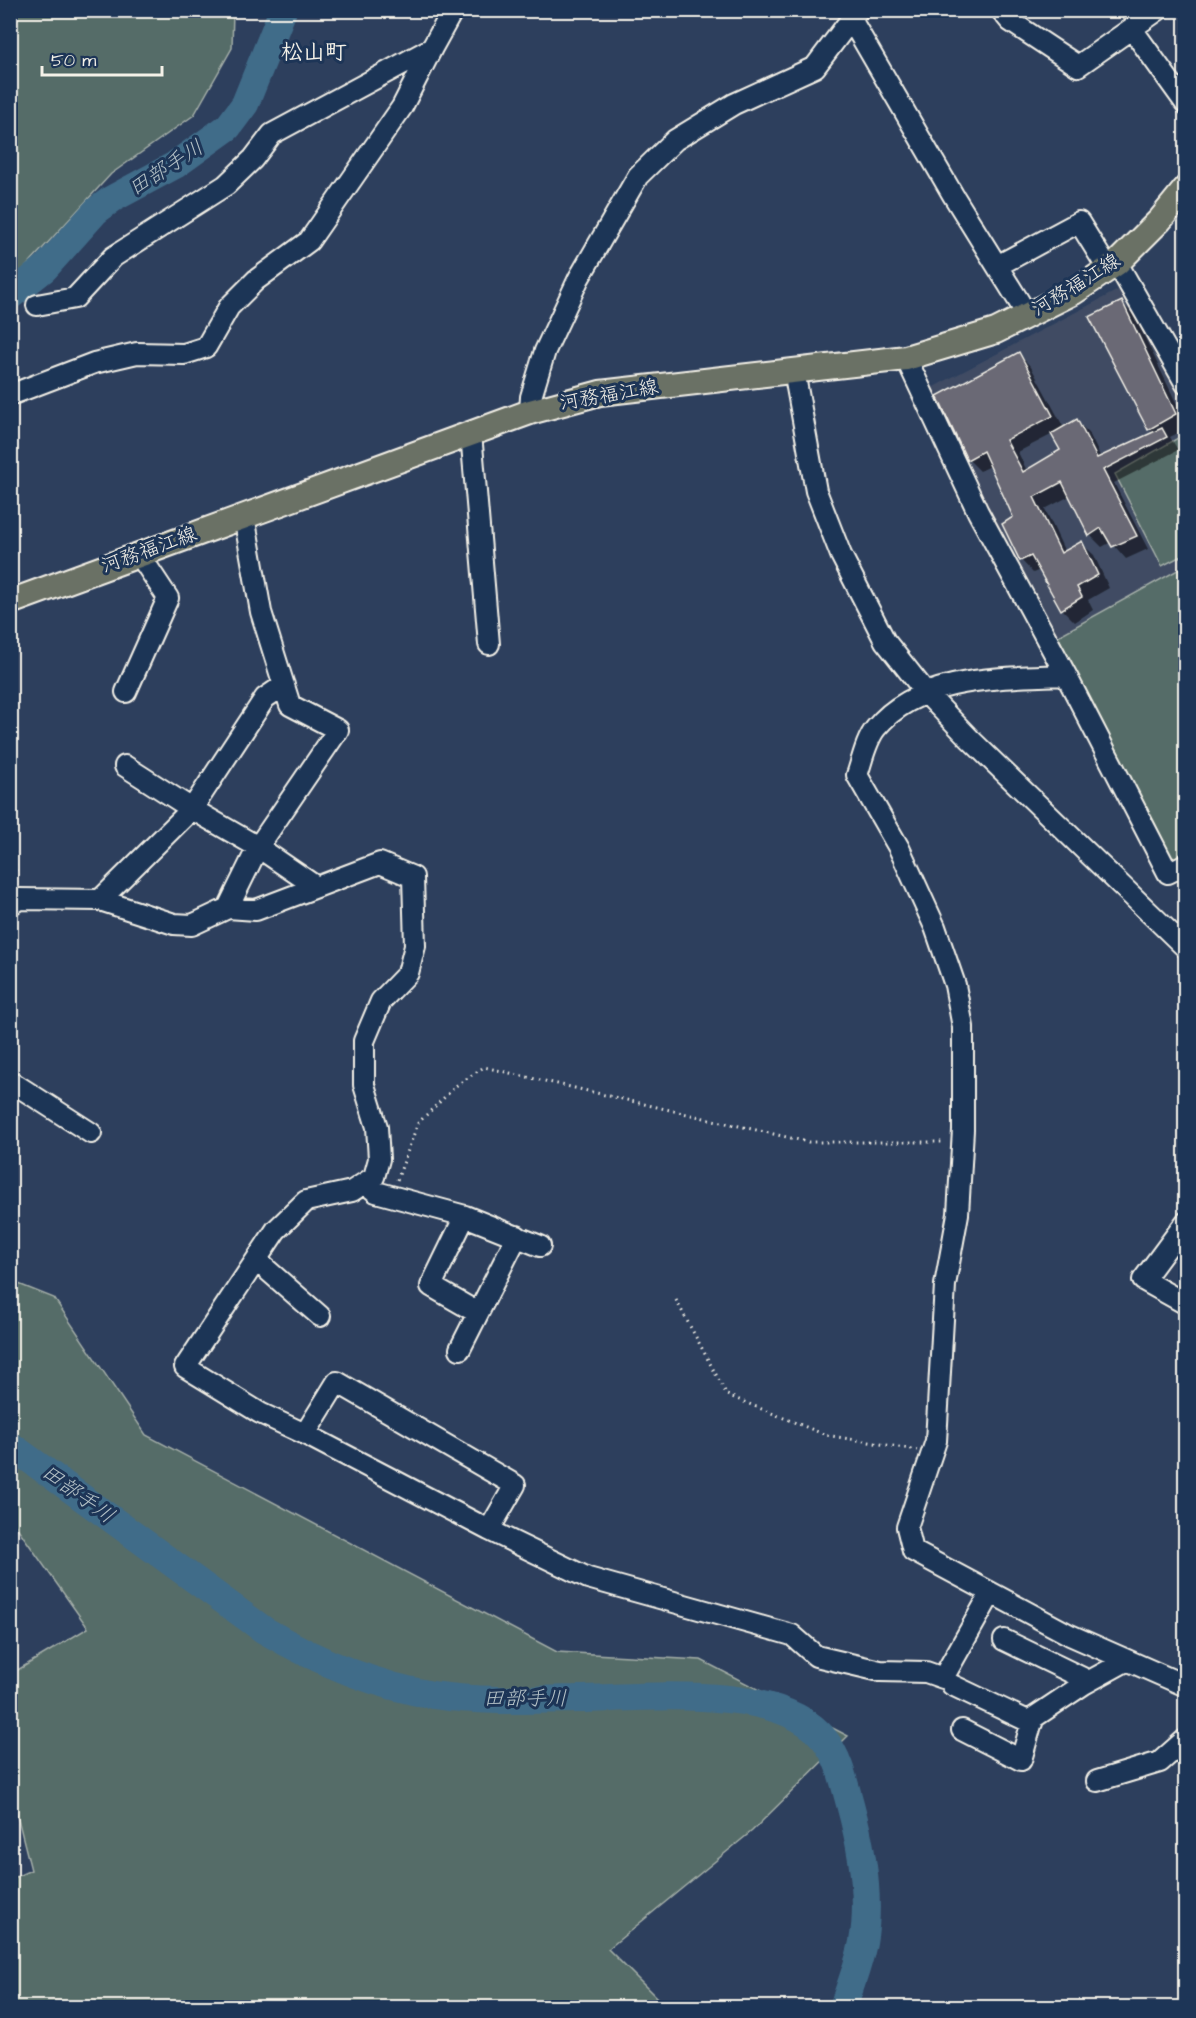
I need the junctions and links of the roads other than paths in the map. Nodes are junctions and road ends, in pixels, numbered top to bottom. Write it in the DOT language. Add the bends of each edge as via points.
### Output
graph roads {
  1 [pos="453,10"];
  2 [pos="1000,10"];
  3 [pos="1158,10"];
  4 [pos="854,14"];
  5 [pos="1132,29"];
  6 [pos="432,48"];
  7 [pos="1185,105"];
  8 [pos="1185,189"];
  9 [pos="997,266"];
  10 [pos="1113,266"];
  11 [pos="37,305"];
  12 [pos="1028,316"];
  13 [pos="906,358"];
  14 [pos="794,371"];
  15 [pos="1185,384"];
  16 [pos="10,394"];
  17 [pos="530,412"];
  18 [pos="471,433"];
  19 [pos="244,516"];
  20 [pos="139,554"];
  21 [pos="10,602"];
  22 [pos="489,644"];
  23 [pos="1066,675"];
  24 [pos="284,685"];
  25 [pos="126,692"];
  26 [pos="927,694"];
  27 [pos="125,766"];
  28 [pos="192,809"];
  29 [pos="258,847"];
  30 [pos="1185,864"];
  31 [pos="315,886"];
  32 [pos="100,900"];
  33 [pos="15,902"];
  34 [pos="228,908"];
  35 [pos="1185,948"];
  36 [pos="10,1081"];
  37 [pos="91,1133"];
  38 [pos="364,1183"];
  39 [pos="465,1216"];
  40 [pos="1185,1222"];
  41 [pos="517,1236"];
  42 [pos="540,1246"];
  43 [pos="256,1260"];
  44 [pos="1185,1304"];
  45 [pos="478,1313"];
  46 [pos="320,1316"];
  47 [pos="460,1349"];
  48 [pos="305,1434"];
  49 [pos="489,1530"];
  50 [pos="991,1593"];
  51 [pos="1004,1640"];
  52 [pos="1125,1661"];
  53 [pos="1089,1681"];
  54 [pos="952,1685"];
  55 [pos="1185,1686"];
  56 [pos="1032,1723"];
  57 [pos="962,1730"];
  58 [pos="1185,1739"];
  59 [pos="1098,1781"];
  1 -- 6 [label="street"];
  2 -- 5 [label="street" via="1010,21 1078,66"];
  3 -- 5 [label="street"];
  4 -- 9 [label="street"];
  4 -- 17 [label="street" via="815,67 734,104 675,140 638,176 579,278 545,351"];
  5 -- 7 [label="street"];
  6 -- 11 [label="street" via="272,134 226,185 113,256 75,298"];
  6 -- 16 [label="street" via="402,107 309,241 256,280 229,307 206,347 184,354 137,353 94,363"];
  8 -- 10 [label="main road, 河務福江線"];
  9 -- 10 [label="street" via="1079,222"];
  9 -- 12 [label="street"];
  10 -- 12 [label="main road, 河務福江線"];
  10 -- 15 [label="street"];
  12 -- 13 [label="main road, 河務福江線" via="979,337"];
  13 -- 14 [label="main road, 河務福江線"];
  13 -- 23 [label="street" via="978,512"];
  14 -- 17 [label="main road, 河務福江線" via="600,393"];
  14 -- 26 [label="street" via="811,471 829,528 885,641"];
  17 -- 18 [label="main road, 河務福江線"];
  18 -- 19 [label="main road, 河務福江線"];
  18 -- 22 [label="street"];
  19 -- 20 [label="main road, 河務福江線"];
  19 -- 24 [label="street" via="261,612"];
  20 -- 21 [label="main road, 河務福江線"];
  20 -- 25 [label="street" via="168,598"];
  23 -- 26 [label="street" via="980,679"];
  23 -- 30 [label="street" via="1168,873"];
  24 -- 28 [label="street" via="265,698"];
  24 -- 29 [label="street" via="290,705 338,730"];
  26 -- 35 [label="street"];
  26 -- 50 [label="street" via="898,705 874,730 857,775 926,907 955,985 963,1027 958,1214 945,1285 936,1442 907,1527 913,1551"];
  27 -- 28 [label="street"];
  28 -- 29 [label="street"];
  28 -- 32 [label="street"];
  29 -- 31 [label="street"];
  29 -- 34 [label="street"];
  31 -- 34 [label="street" via="256,909"];
  31 -- 38 [label="street" via="380,863 413,877 415,946 408,973 381,1001 364,1041 364,1085 377,1127 379,1159 374,1177"];
  32 -- 33 [label="street"];
  32 -- 34 [label="street" via="174,924 192,925"];
  36 -- 37 [label="street"];
  38 -- 39 [label="street" via="376,1192"];
  38 -- 43 [label="street" via="352,1191 306,1201 276,1230"];
  39 -- 41 [label="street"];
  39 -- 45 [label="street" via="431,1286"];
  40 -- 44 [label="street" via="1143,1280"];
  41 -- 42 [label="street"];
  41 -- 45 [label="street"];
  43 -- 46 [label="street"];
  43 -- 48 [label="street" via="185,1367 260,1413"];
  45 -- 47 [label="street"];
  48 -- 49 [label="street"];
  48 -- 49 [label="street" via="337,1382 515,1485"];
  49 -- 50 [label="street" via="588,1578 792,1635 816,1656 880,1671 926,1672 943,1678"];
  50 -- 52 [label="street"];
  51 -- 53 [label="street"];
  52 -- 53 [label="street"];
  52 -- 55 [label="street"];
  53 -- 56 [label="street"];
  54 -- 56 [label="street"];
  56 -- 57 [label="street" via="1021,1760"];
  58 -- 59 [label="street" via="1160,1762"];
}
